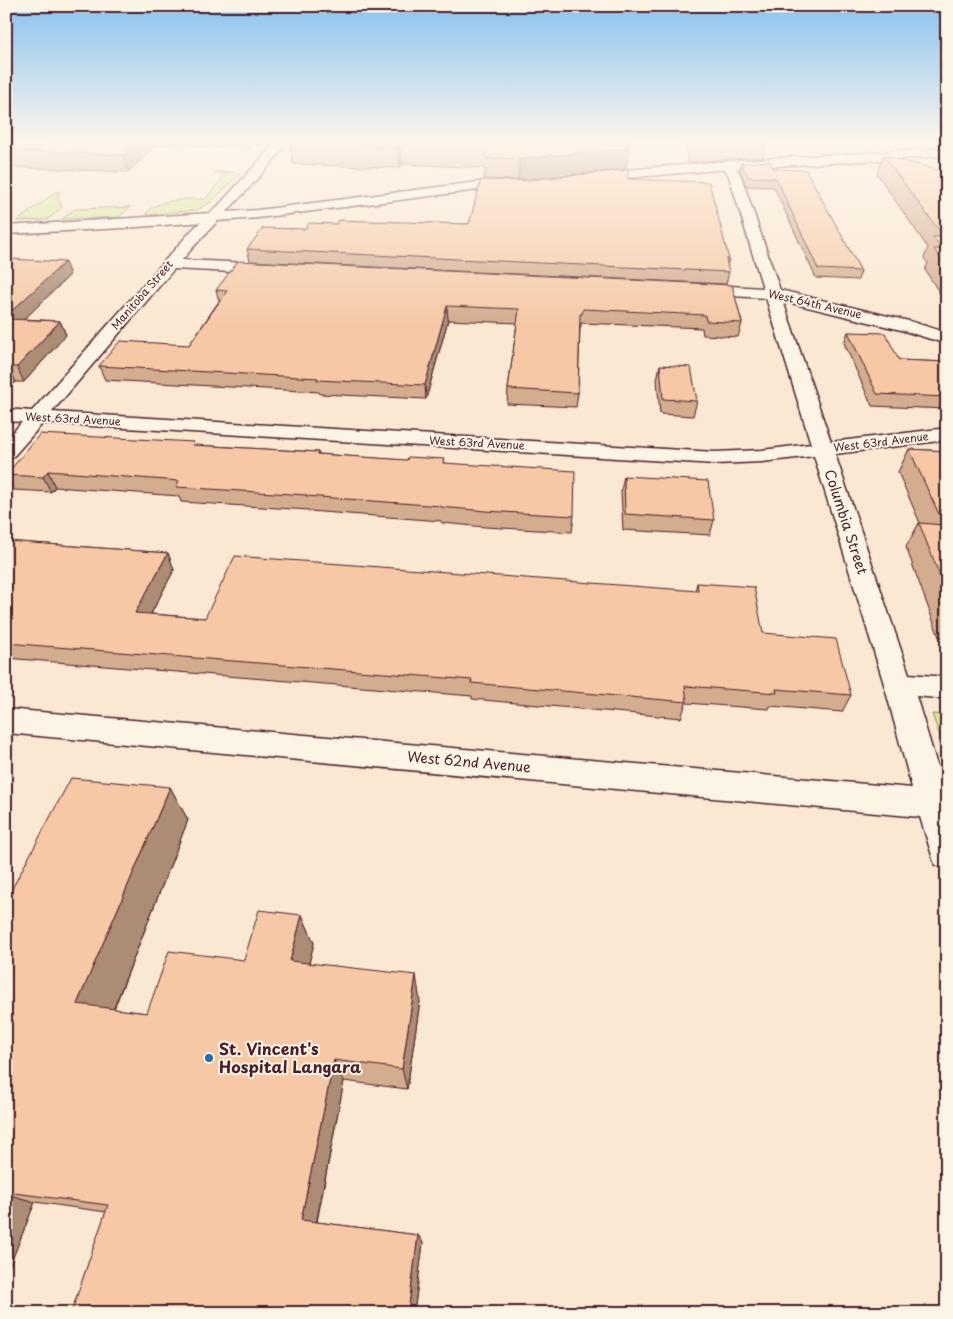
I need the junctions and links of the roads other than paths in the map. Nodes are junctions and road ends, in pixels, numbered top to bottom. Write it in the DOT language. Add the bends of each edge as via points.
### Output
graph roads {
  1 [pos="228,204"];
  2 [pos="433,204"];
  3 [pos="743,204"];
  4 [pos="219,227"];
  5 [pos="6,230"];
  6 [pos="197,233"];
  7 [pos="6,244"];
  8 [pos="170,264"];
  9 [pos="285,269"];
  10 [pos="681,288"];
  11 [pos="772,293"];
  12 [pos="947,339"];
  13 [pos="6,415"];
  14 [pos="37,417"];
  15 [pos="947,434"];
  16 [pos="822,449"];
  17 [pos="6,453"];
  18 [pos="898,684"];
  19 [pos="947,688"];
  20 [pos="6,721"];
  21 [pos="932,804"];
  22 [pos="947,854"];
  1 -- 4 [label="street, Manitoba Street"];
  2 -- 4 [label="street" via="320,220"];
  3 -- 11 [label="street, Columbia Street"];
  4 -- 5 [label="street"];
  4 -- 6 [label="street, Manitoba Street"];
  6 -- 7 [label="street"];
  6 -- 8 [label="street, Manitoba Street"];
  8 -- 9 [label="street"];
  8 -- 14 [label="street, Manitoba Street"];
  10 -- 11 [label="street, West 64th Avenue"];
  11 -- 12 [label="street, West 64th Avenue"];
  11 -- 16 [label="street, Columbia Street"];
  13 -- 14 [label="street, West 63rd Avenue"];
  14 -- 16 [label="street, West 63rd Avenue" via="715,458"];
  14 -- 17 [label="street, Manitoba Street"];
  15 -- 16 [label="street, West 63rd Avenue"];
  16 -- 18 [label="street, Columbia Street"];
  18 -- 19 [label="street"];
  18 -- 21 [label="street, Columbia Street"];
  20 -- 21 [label="street, West 62nd Avenue"];
  21 -- 22 [label="street, Columbia Street"];
}
